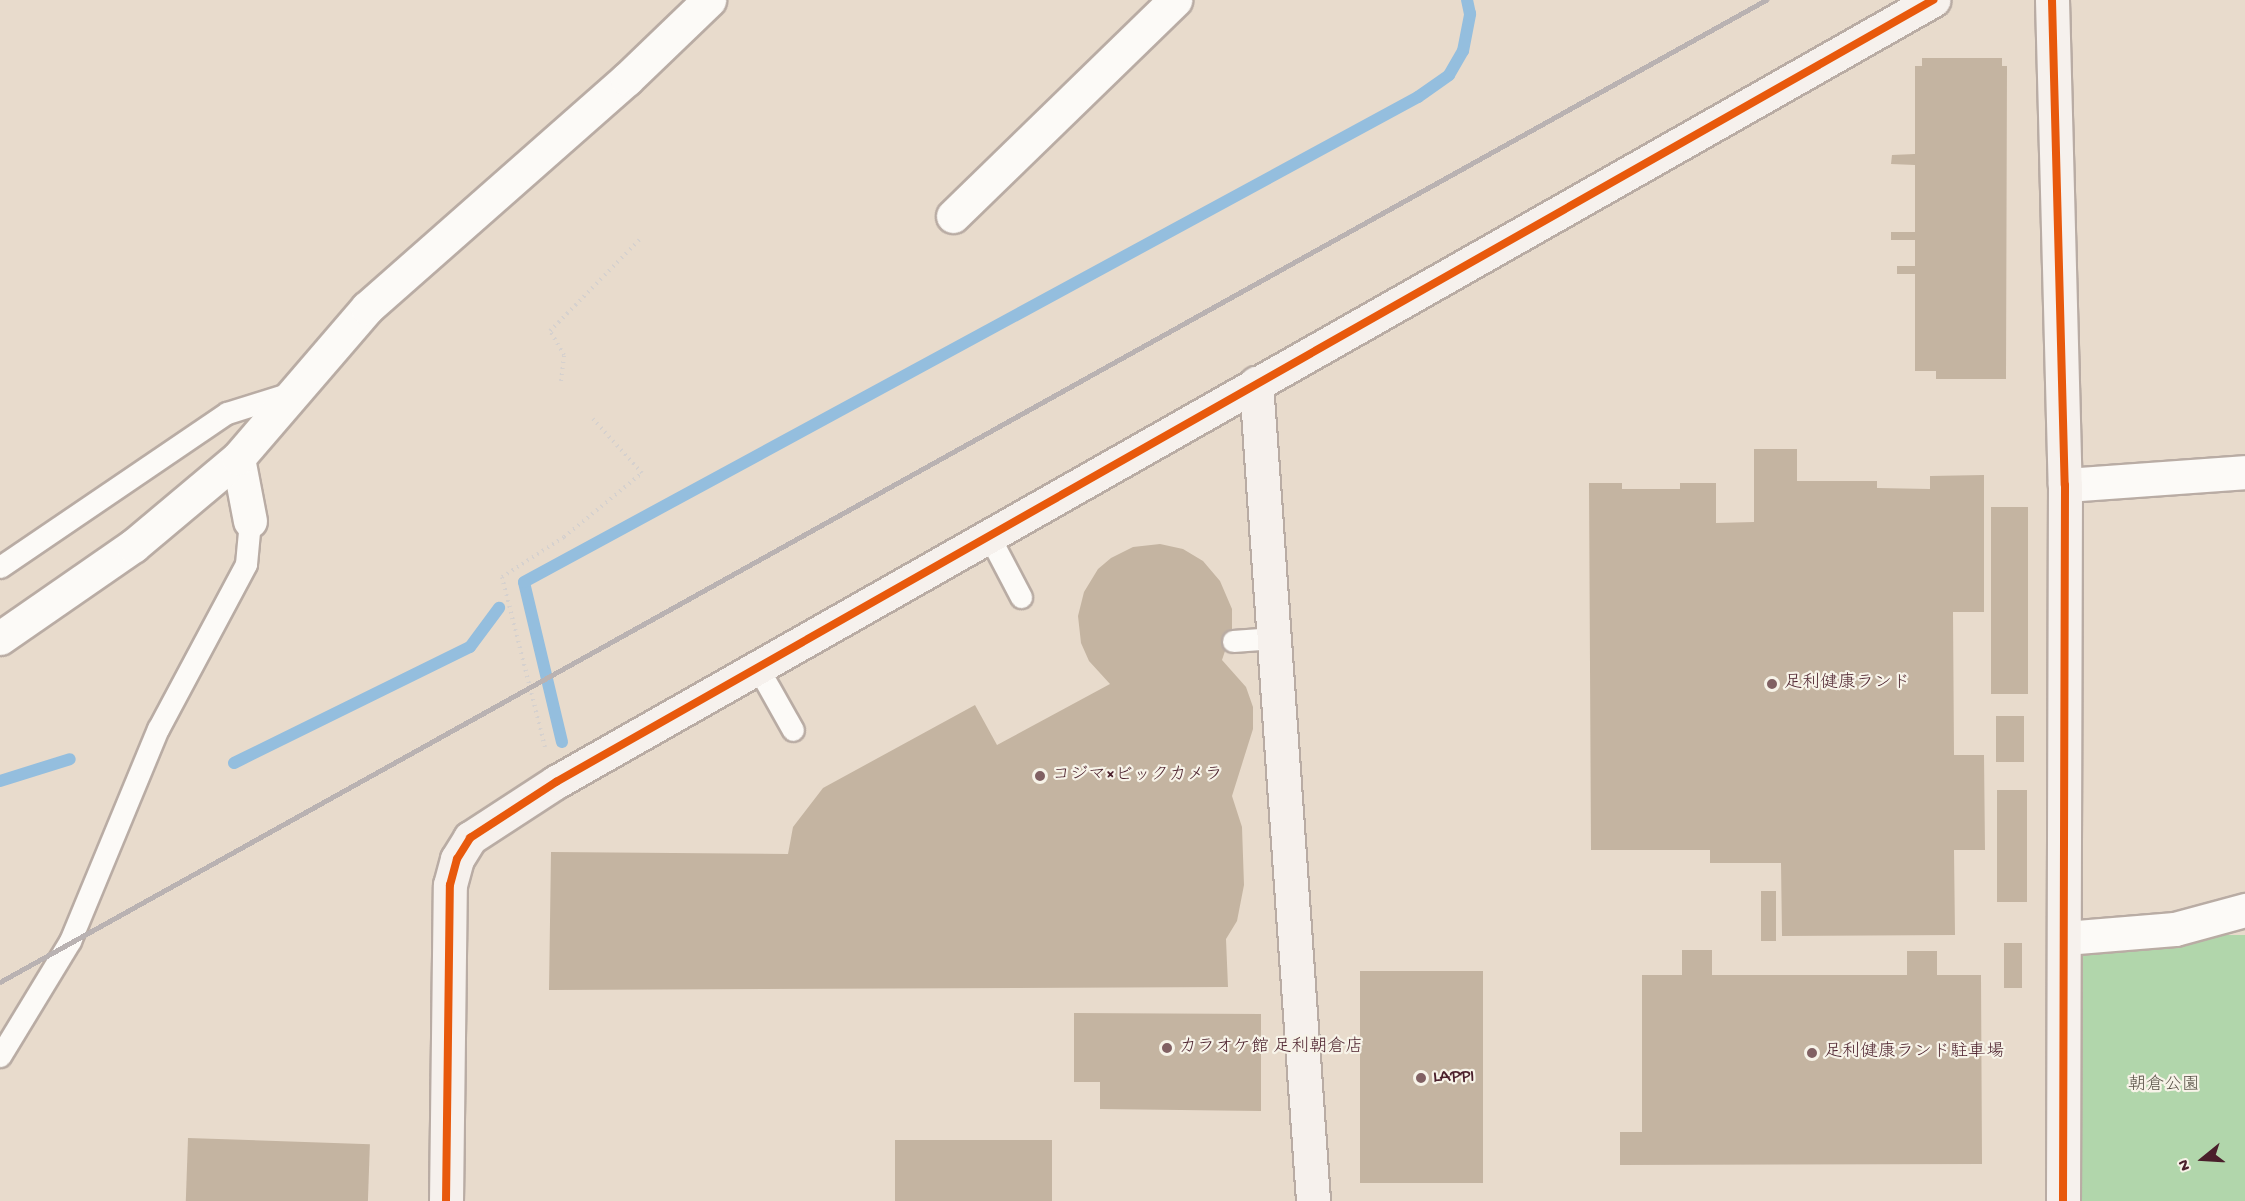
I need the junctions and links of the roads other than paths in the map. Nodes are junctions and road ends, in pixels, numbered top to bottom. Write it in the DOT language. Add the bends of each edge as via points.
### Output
graph roads {
  1 [pos="709,0"];
  2 [pos="1175,0"];
  3 [pos="1933,0"];
  4 [pos="2052,0"];
  5 [pos="953,216"];
  6 [pos="1256,383"];
  7 [pos="294,393"];
  8 [pos="238,458"];
  9 [pos="2245,472"];
  10 [pos="2065,485"];
  11 [pos="250,520"];
  12 [pos="989,536"];
  13 [pos="0,567"];
  14 [pos="1021,597"];
  15 [pos="0,638"];
  16 [pos="1274,638"];
  17 [pos="1233,641"];
  18 [pos="758,668"];
  19 [pos="793,730"];
  20 [pos="2245,910"];
  21 [pos="2065,938"];
  22 [pos="0,1056"];
  23 [pos="446,1201"];
  24 [pos="1313,1201"];
  25 [pos="2063,1201"];
  1 -- 7 [label="street" via="627,79 367,308"];
  2 -- 5 [label="street"];
  3 -- 6 [label="street"];
  4 -- 10 [label="street"];
  6 -- 12 [label="street"];
  6 -- 16 [label="street"];
  7 -- 8 [label="street"];
  7 -- 13 [label="lane" via="226,413"];
  8 -- 11 [label="street"];
  8 -- 15 [label="street" via="133,546"];
  9 -- 10 [label="street"];
  10 -- 21 [label="street"];
  11 -- 22 [label="lane" via="246,564 158,729 70,941"];
  12 -- 14 [label="lane"];
  12 -- 18 [label="street"];
  16 -- 17 [label="lane"];
  16 -- 24 [label="street"];
  18 -- 19 [label="lane"];
  18 -- 23 [label="street" via="556,782 470,838 457,859 450,885"];
  20 -- 21 [label="street" via="2175,929"];
  21 -- 25 [label="street"];
}
